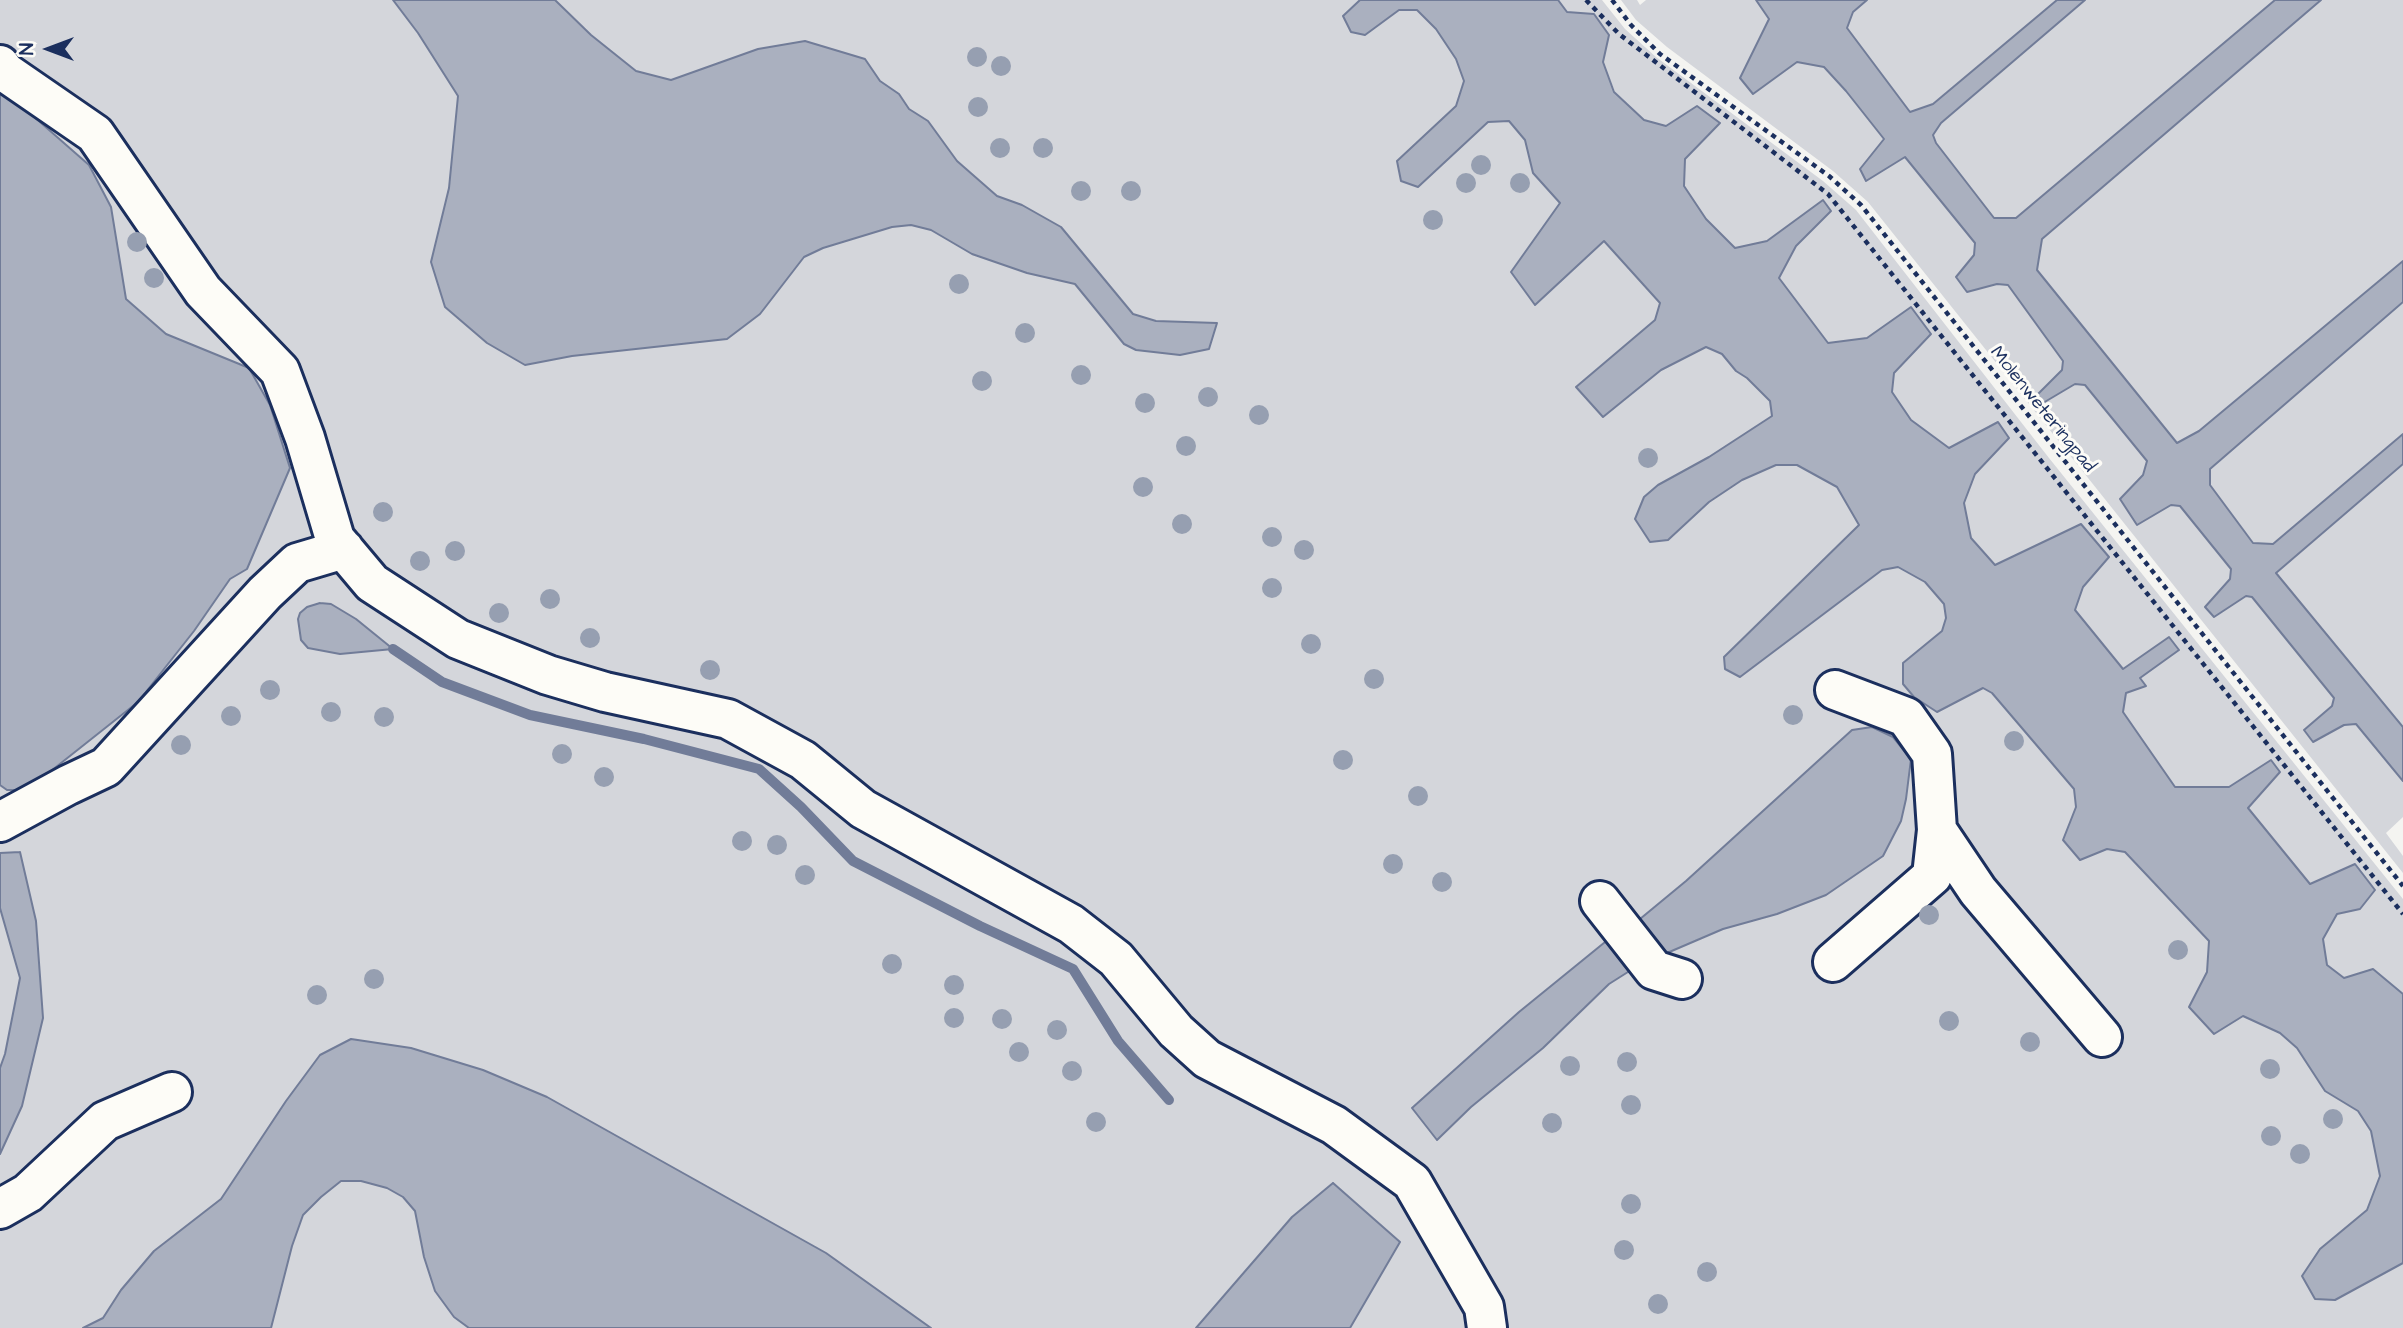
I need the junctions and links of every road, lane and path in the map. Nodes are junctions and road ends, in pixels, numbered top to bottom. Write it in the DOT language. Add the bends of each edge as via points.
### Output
graph roads {
  1 [pos="1586,0"];
  2 [pos="1612,0"];
  3 [pos="0,65"];
  4 [pos="344,549"];
  5 [pos="1835,690"];
  6 [pos="0,822"];
  7 [pos="1937,830"];
  8 [pos="2403,886"];
  9 [pos="1600,901"];
  10 [pos="2403,914"];
  11 [pos="1833,962"];
  12 [pos="1682,979"];
  13 [pos="2102,1037"];
  14 [pos="172,1092"];
  15 [pos="0,1209"];
  16 [pos="1487,1328"];
  1 -- 10 [label="path" via="1619,34 1828,194"];
  2 -- 8 [label="path, Molenweteringpad" via="1660,54 1829,176 1861,205"];
  3 -- 4 [label="lane" via="94,134 203,291 280,371 335,539"];
  4 -- 6 [label="lane" via="297,563 106,767"];
  4 -- 16 [label="lane" via="372,583 458,639 605,692 728,719 803,760 863,809 1072,924 1116,959 1176,1031 1207,1059 1334,1125 1412,1182 1484,1307"];
  5 -- 7 [label="lane" via="1906,717 1933,754"];
  7 -- 11 [label="lane" via="1933,876"];
  7 -- 13 [label="lane" via="1978,891"];
  9 -- 12 [label="lane" via="1654,970"];
  14 -- 15 [label="lane" via="105,1122 29,1193"];
}
